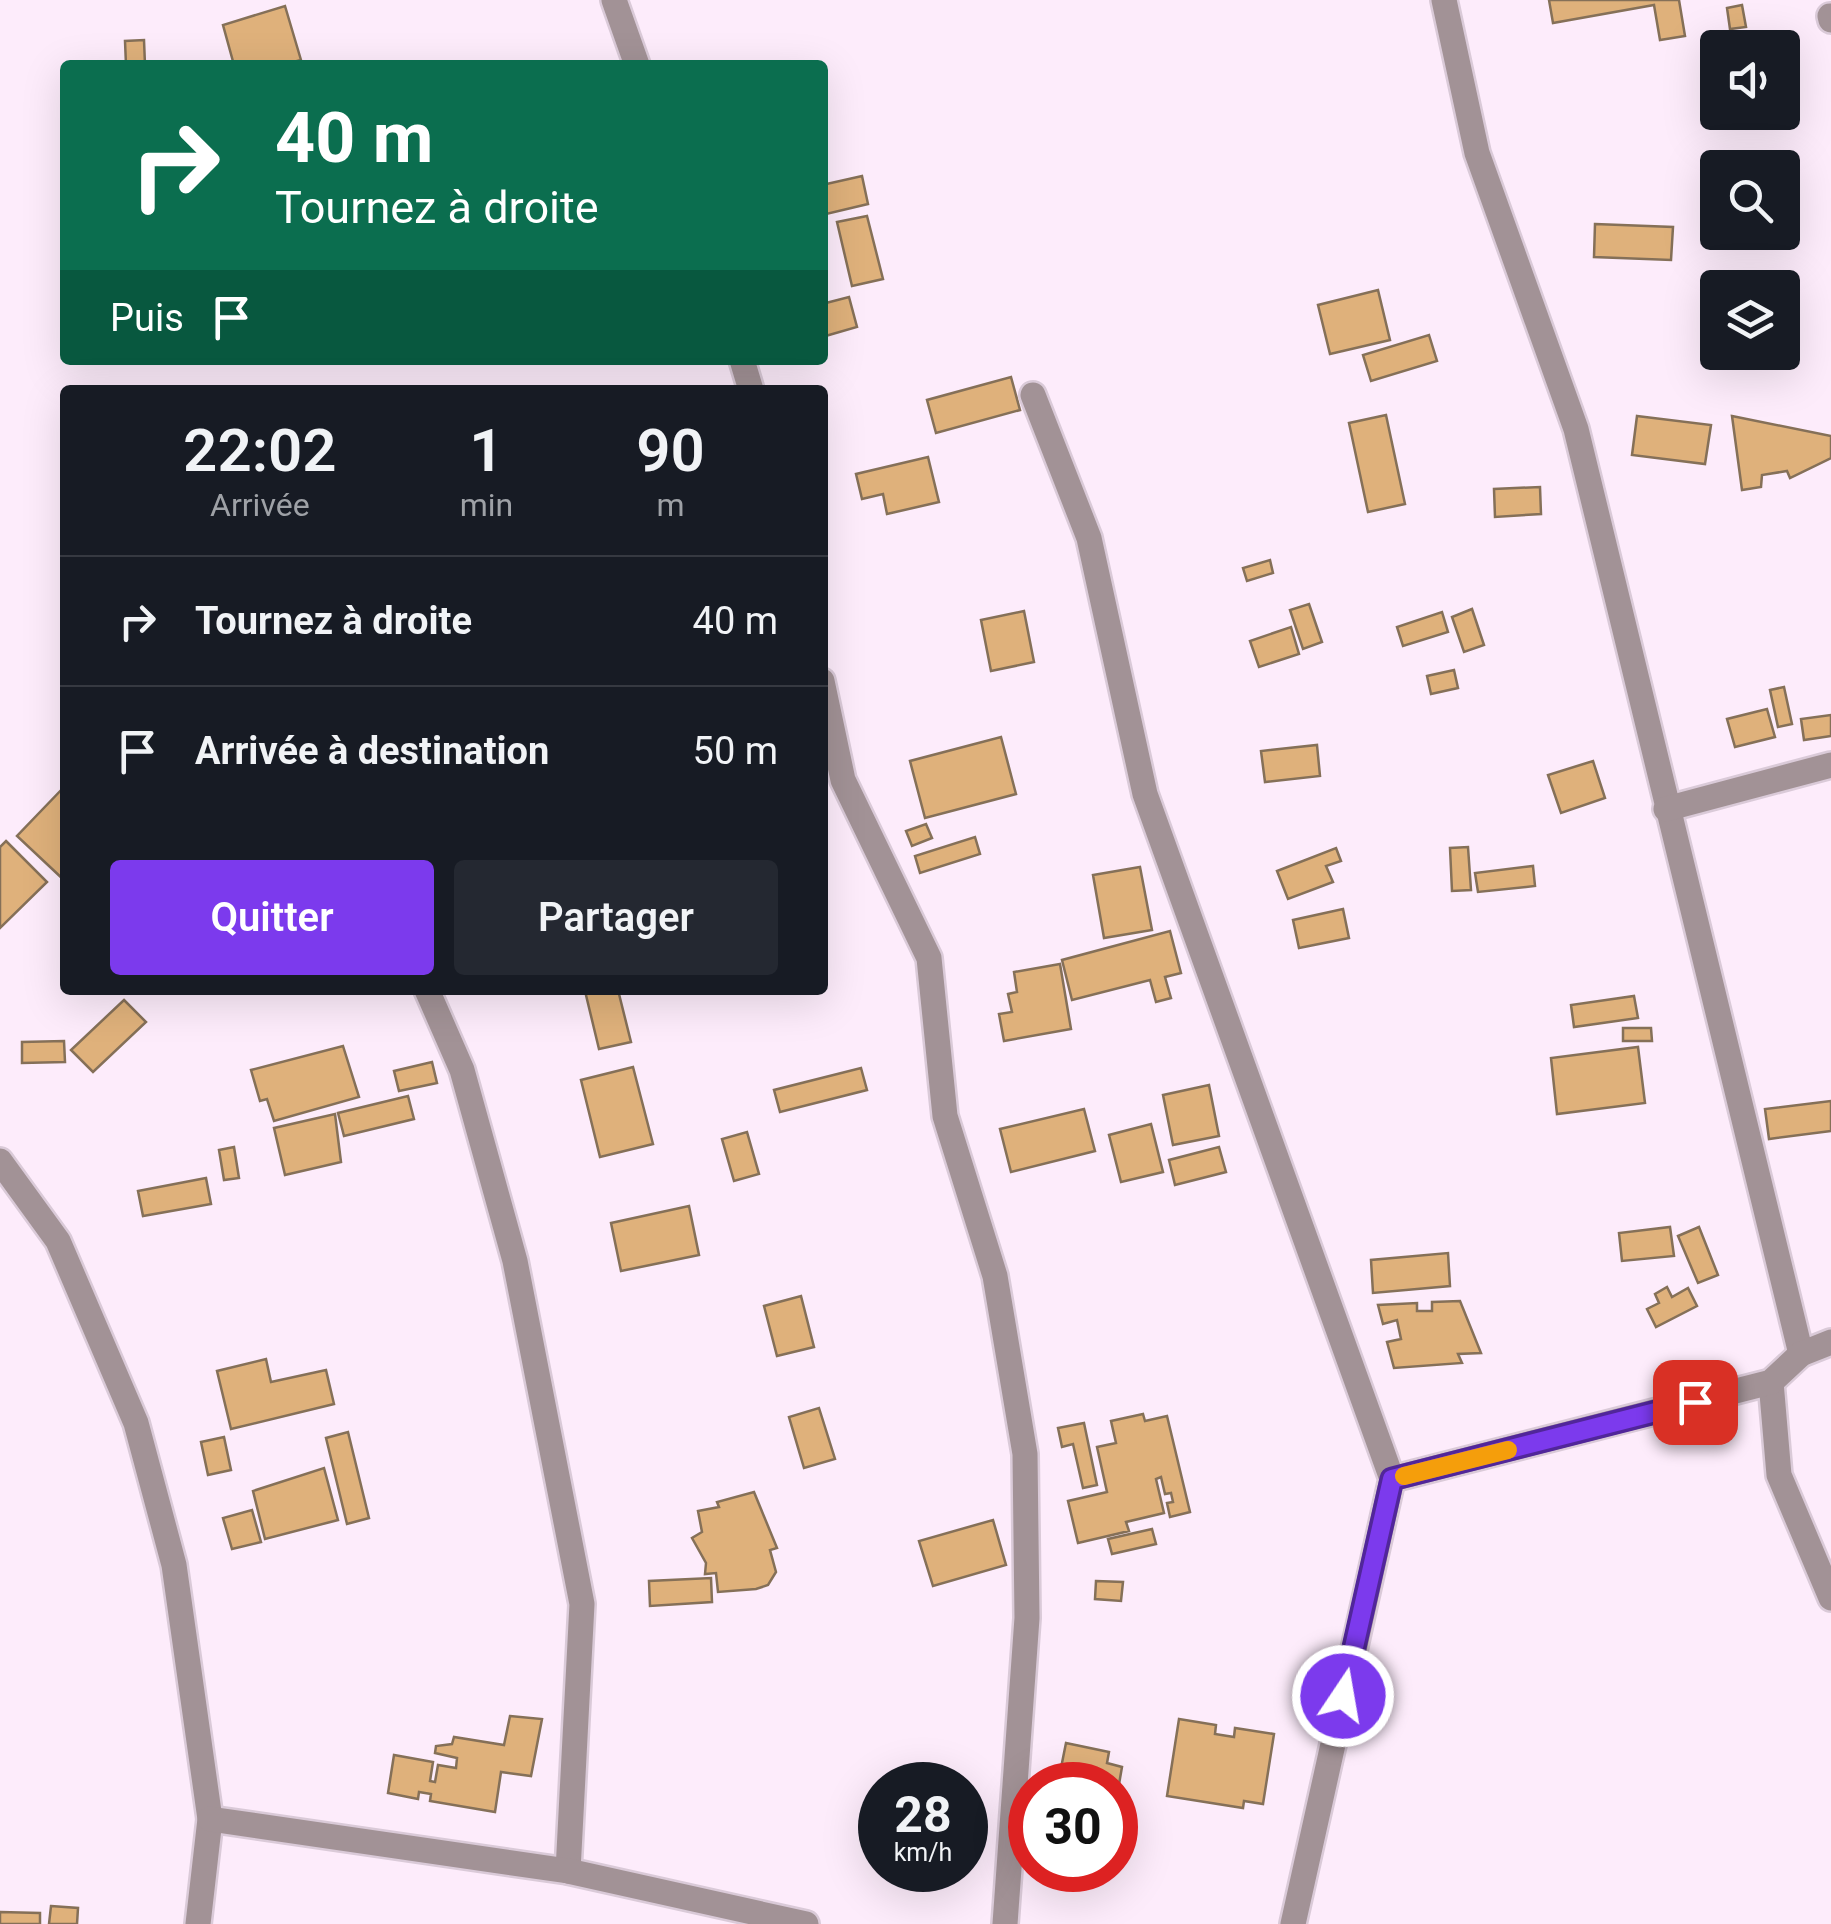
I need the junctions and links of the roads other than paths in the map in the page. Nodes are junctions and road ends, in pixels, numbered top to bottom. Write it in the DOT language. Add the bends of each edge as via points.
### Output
graph roads {
  1 [pos="614,0"];
  2 [pos="1444,0"];
  3 [pos="635,60"];
  4 [pos="1033,396"];
  5 [pos="828,711"];
  6 [pos="1831,765"];
  7 [pos="1666,810"];
  8 [pos="429,995"];
  9 [pos="0,1161"];
  10 [pos="1831,1342"];
  11 [pos="1802,1354"];
  12 [pos="1771,1382"];
  13 [pos="1392,1479"];
  14 [pos="1831,1598"];
  15 [pos="210,1819"];
  16 [pos="568,1871"];
  17 [pos="198,1924"];
  18 [pos="806,1924"];
  19 [pos="1005,1924"];
  20 [pos="1293,1924"];
  1 -- 3 [label="street"];
  2 -- 7 [label="street" via="1478,154 1576,429"];
  4 -- 13 [label="street" via="1089,538 1145,794"];
  5 -- 19 [label="street" via="842,780 929,958 945,1116 995,1276 1018,1402 1027,1618"];
  6 -- 7 [label="street"];
  7 -- 11 [label="street"];
  8 -- 16 [label="street" via="462,1070 515,1261 582,1604"];
  9 -- 15 [label="street" via="58,1241 136,1423 174,1565"];
  10 -- 11 [label="street"];
  11 -- 12 [label="street"];
  12 -- 13 [label="street"];
  12 -- 14 [label="street" via="1779,1475"];
  13 -- 20 [label="street"];
  15 -- 16 [label="street"];
  15 -- 17 [label="street"];
  16 -- 18 [label="street"];
}
